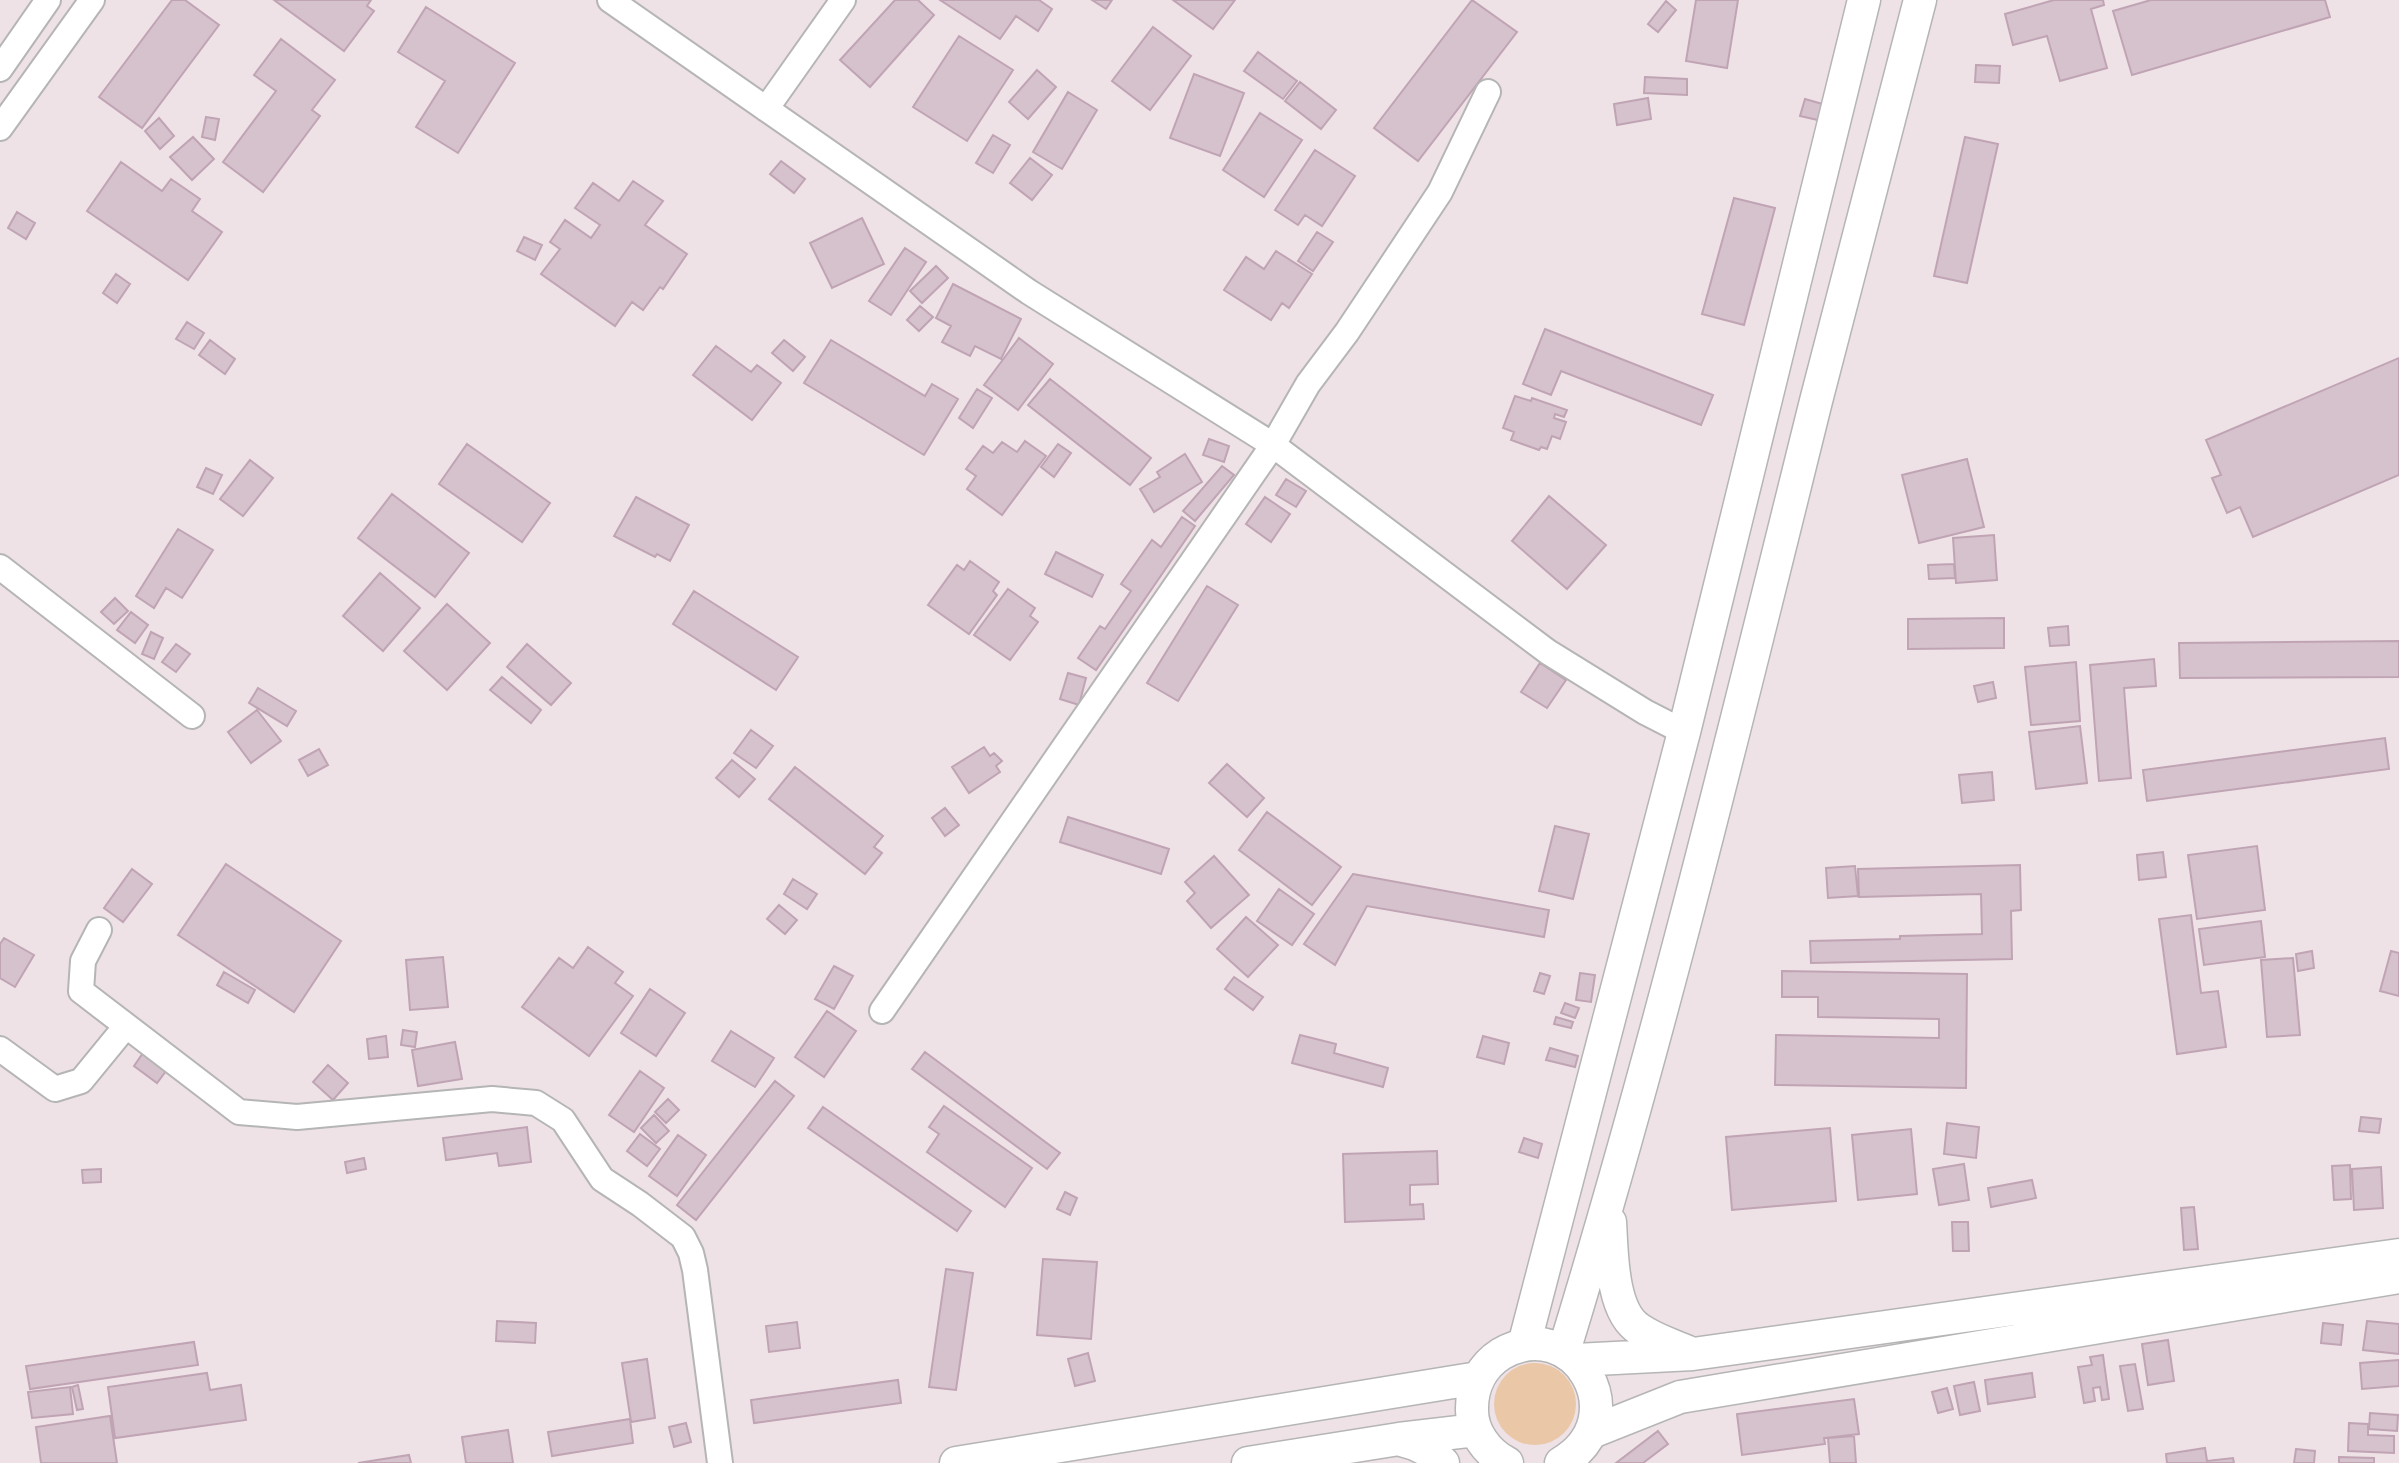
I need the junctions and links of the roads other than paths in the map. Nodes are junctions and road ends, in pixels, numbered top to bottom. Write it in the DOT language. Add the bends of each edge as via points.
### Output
graph roads {
  1 [pos="48,0"];
  2 [pos="92,0"];
  3 [pos="610,0"];
  4 [pos="843,0"];
  5 [pos="1864,0"];
  6 [pos="1920,0"];
  7 [pos="0,69"];
  8 [pos="1488,92"];
  9 [pos="765,110"];
  10 [pos="0,128"];
  11 [pos="1273,445"];
  12 [pos="0,567"];
  13 [pos="192,716"];
  14 [pos="1684,732"];
  15 [pos="99,930"];
  16 [pos="882,1011"];
  17 [pos="126,1026"];
  18 [pos="0,1049"];
  19 [pos="1608,1207"];
  20 [pos="2399,1255"];
  21 [pos="2399,1277"];
  22 [pos="1524,1345"];
  23 [pos="1693,1354"];
  24 [pos="1570,1356"];
  25 [pos="1478,1378"];
  26 [pos="1476,1430"];
  27 [pos="1399,1439"];
  28 [pos="1574,1453"];
  29 [pos="720,1463"];
  30 [pos="956,1463"];
  31 [pos="1248,1463"];
  32 [pos="1443,1463"];
  33 [pos="1507,1463"];
  1 -- 7 [label="street"];
  2 -- 10 [label="street"];
  3 -- 9 [label="street"];
  4 -- 9 [label="street"];
  5 -- 14 [label="street"];
  6 -- 19 [label="street" via="1732,744"];
  8 -- 11 [label="street" via="1440,192 1308,384"];
  9 -- 11 [label="street" via="1029,292"];
  11 -- 14 [label="street" via="1548,652"];
  11 -- 16 [label="street"];
  12 -- 13 [label="street"];
  14 -- 22 [label="street"];
  15 -- 17 [label="street" via="83,961 80,991"];
  17 -- 18 [label="street" via="81,1081 55,1089"];
  17 -- 29 [label="street" via="239,1112 297,1117 492,1099 536,1103 563,1119 602,1179 682,1237 691,1253"];
  19 -- 23 [label="street" via="1621,1307 1636,1328"];
  19 -- 24 [label="street"];
  20 -- 23 [label="street"];
  21 -- 28 [label="street" via="1680,1397"];
  22 -- 24 [label="street" via="1538,1344"];
  22 -- 25 [label="street" via="1497,1356"];
  23 -- 24 [label="street"];
  24 -- 28 [label="street" via="1588,1375 1596,1393 1597,1413"];
  25 -- 26 [label="street" via="1471,1413"];
  25 -- 30 [label="street"];
  26 -- 27 [label="street"];
  26 -- 33 [label="street" via="1487,1449"];
  27 -- 31 [label="street"];
  27 -- 32 [label="street" via="1433,1452"];
}
